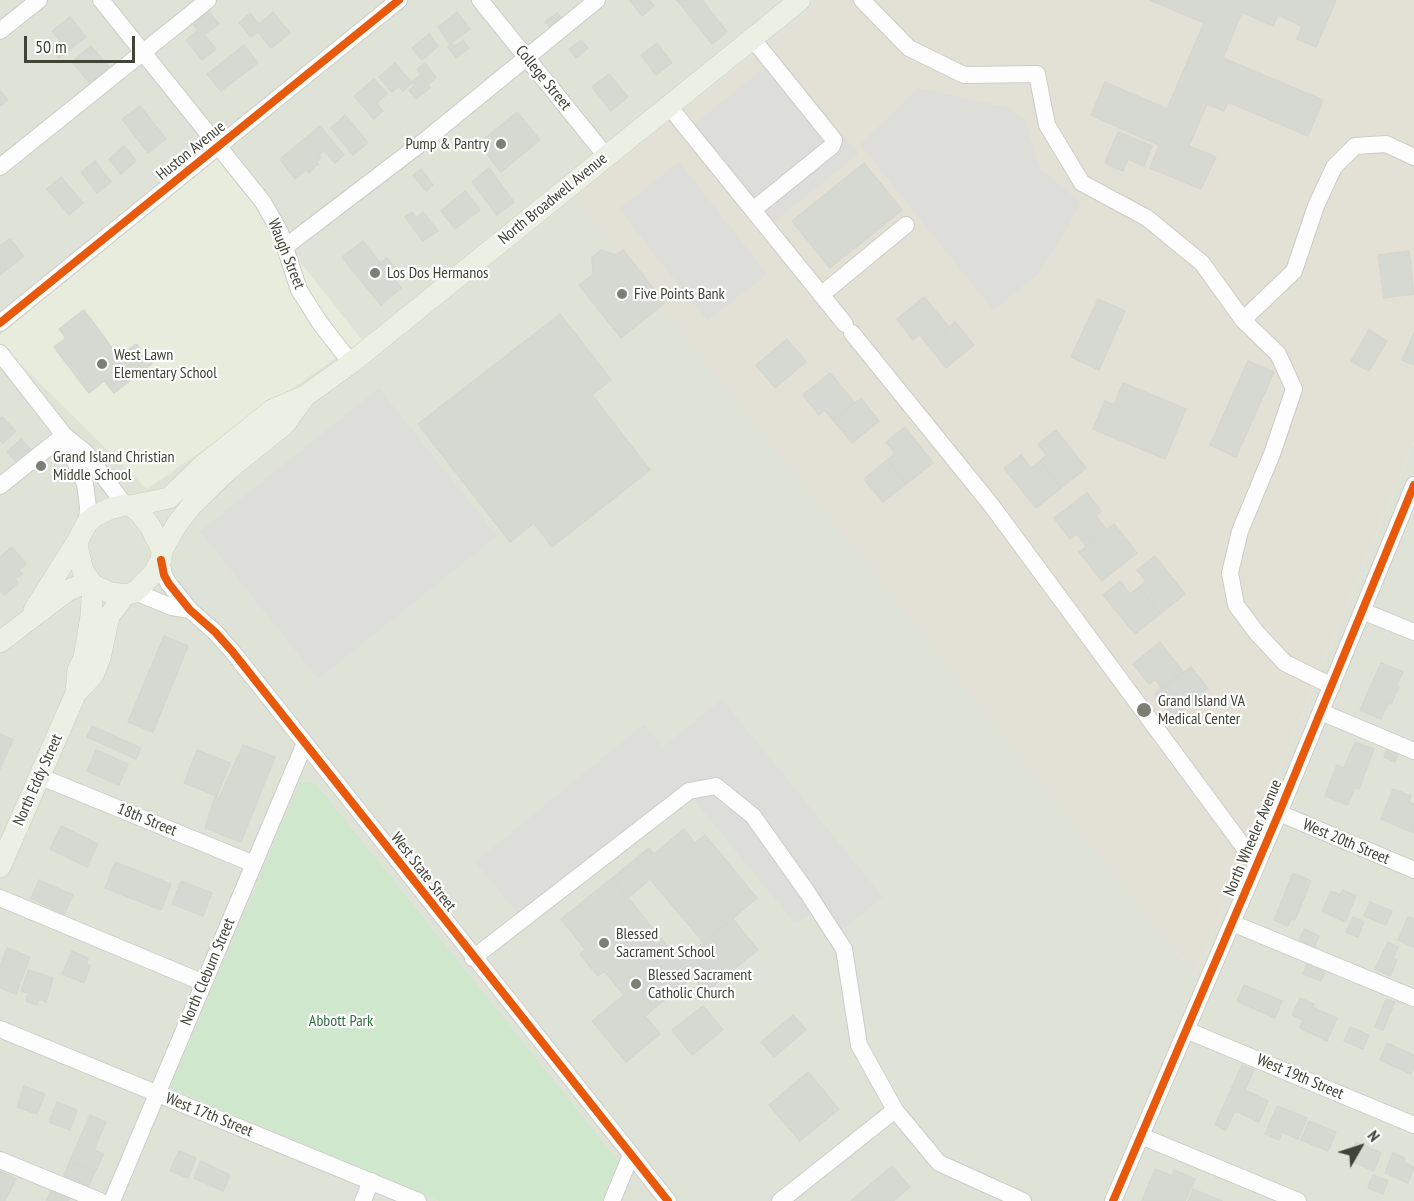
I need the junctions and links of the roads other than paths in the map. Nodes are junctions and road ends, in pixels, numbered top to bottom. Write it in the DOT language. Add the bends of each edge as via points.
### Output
graph roads {
  1 [pos="39,0"];
  2 [pos="101,0"];
  3 [pos="208,0"];
  4 [pos="399,0"];
  5 [pos="480,0"];
  6 [pos="597,0"];
  7 [pos="800,0"];
  8 [pos="862,0"];
  9 [pos="0,31"];
  10 [pos="752,38"];
  11 [pos="143,52"];
  12 [pos="526,57"];
  13 [pos="668,105"];
  14 [pos="218,146"];
  15 [pos="606,156"];
  16 [pos="1414,157"];
  17 [pos="0,168"];
  18 [pos="753,210"];
  19 [pos="906,225"];
  20 [pos="285,247"];
  21 [pos="821,295"];
  22 [pos="1243,320"];
  23 [pos="0,324"];
  24 [pos="0,353"];
  25 [pos="351,363"];
  26 [pos="305,396"];
  27 [pos="64,435"];
  28 [pos="1414,484"];
  29 [pos="0,486"];
  30 [pos="128,506"];
  31 [pos="1409,512"];
  32 [pos="83,531"];
  33 [pos="161,555"];
  34 [pos="91,583"];
  35 [pos="130,593"];
  36 [pos="190,610"];
  37 [pos="1362,611"];
  38 [pos="18,628"];
  39 [pos="1414,632"];
  40 [pos="0,642"];
  41 [pos="1332,686"];
  42 [pos="76,693"];
  43 [pos="1321,712"];
  44 [pos="305,744"];
  45 [pos="1414,751"];
  46 [pos="39,776"];
  47 [pos="1279,813"];
  48 [pos="254,864"];
  49 [pos="1257,865"];
  50 [pos="0,867"];
  51 [pos="1414,870"];
  52 [pos="0,898"];
  53 [pos="1232,923"];
  54 [pos="473,958"];
  55 [pos="204,983"];
  56 [pos="1414,998"];
  57 [pos="0,1029"];
  58 [pos="1186,1030"];
  59 [pos="157,1094"];
  60 [pos="895,1110"];
  61 [pos="1414,1125"];
  62 [pos="1141,1136"];
  63 [pos="631,1155"];
  64 [pos="0,1160"];
  65 [pos="371,1181"];
  66 [pos="100,1201"];
  67 [pos="112,1201"];
  68 [pos="363,1201"];
  69 [pos="418,1201"];
  70 [pos="612,1201"];
  71 [pos="668,1201"];
  72 [pos="780,1201"];
  73 [pos="1023,1201"];
  74 [pos="1113,1201"];
  75 [pos="1298,1201"];
  1 -- 9 [label="street"];
  2 -- 11 [label="street, Waugh Street"];
  3 -- 11 [label="street"];
  4 -- 14 [label="street, Huston Avenue"];
  5 -- 12 [label="street, College Street"];
  6 -- 12 [label="street"];
  7 -- 10 [label="main road, North Broadwell Avenue"];
  8 -- 22 [label="street" via="909,48 964,75 1037,74 1047,125 1082,183 1148,218 1202,263"];
  10 -- 13 [label="main road, North Broadwell Avenue"];
  10 -- 18 [label="street" via="834,140 832,146"];
  11 -- 14 [label="street, Waugh Street"];
  11 -- 17 [label="street"];
  12 -- 15 [label="street, College Street"];
  12 -- 20 [label="street"];
  13 -- 15 [label="main road, North Broadwell Avenue"];
  13 -- 18 [label="street"];
  14 -- 20 [label="street, Waugh Street" via="272,216"];
  14 -- 23 [label="street, Huston Avenue"];
  15 -- 25 [label="main road, North Broadwell Avenue"];
  16 -- 22 [label="street" via="1386,144 1355,146 1334,167 1294,272"];
  18 -- 21 [label="street"];
  19 -- 21 [label="street"];
  20 -- 25 [label="street, Waugh Street" via="306,303"];
  21 -- 49 [label="street" via="992,506"];
  22 -- 41 [label="street" via="1278,354 1294,389 1240,531 1230,573 1236,605 1285,663"];
  24 -- 27 [label="street"];
  25 -- 26 [label="main road, North Broadwell Avenue"];
  26 -- 30 [label="main road, North Broadwell Avenue" via="272,410 201,467 170,498"];
  26 -- 33 [label="main road, North Broadwell Avenue" via="285,424 192,505"];
  27 -- 29 [label="street"];
  27 -- 30 [label="street" via="86,453"];
  27 -- 32 [label="street" via="85,484 88,507"];
  28 -- 31 [label="street, North Wheeler Avenue"];
  30 -- 32 [label="main road" via="109,508 95,516"];
  30 -- 33 [label="main road" via="150,525"];
  31 -- 37 [label="street, North Wheeler Avenue"];
  32 -- 34 [label="main road" via="79,560"];
  32 -- 38 [label="main road" via="34,610"];
  33 -- 35 [label="main road" via="154,573"];
  33 -- 36 [label="street, West State Street" via="169,584"];
  34 -- 35 [label="main road" via="111,593"];
  34 -- 38 [label="main road" via="67,591"];
  34 -- 42 [label="main road, North Eddy Street" via="90,626"];
  35 -- 36 [label="street, West State Street"];
  35 -- 42 [label="main road, North Eddy Street" via="110,616 93,675"];
  36 -- 44 [label="street, West State Street" via="221,638"];
  37 -- 39 [label="street"];
  37 -- 41 [label="street, North Wheeler Avenue"];
  38 -- 40 [label="main road"];
  41 -- 43 [label="street, North Wheeler Avenue"];
  42 -- 46 [label="main road, North Eddy Street"];
  43 -- 45 [label="street"];
  43 -- 47 [label="street, North Wheeler Avenue"];
  44 -- 48 [label="street, North Cleburn Street"];
  44 -- 54 [label="street, West State Street"];
  46 -- 48 [label="street, 18th Street"];
  46 -- 50 [label="main road, North Eddy Street"];
  47 -- 49 [label="street, North Wheeler Avenue"];
  47 -- 51 [label="street, West 20th Street"];
  48 -- 55 [label="street, North Cleburn Street"];
  49 -- 53 [label="street, North Wheeler Avenue"];
  52 -- 55 [label="street"];
  53 -- 56 [label="street"];
  53 -- 58 [label="street, North Wheeler Avenue"];
  54 -- 60 [label="street" via="689,791 716,786 753,816 844,949 859,1045"];
  54 -- 63 [label="street, West State Street"];
  55 -- 59 [label="street, North Cleburn Street"];
  57 -- 59 [label="street, West 17th Street"];
  58 -- 61 [label="street, West 19th Street"];
  58 -- 62 [label="street, North Wheeler Avenue"];
  59 -- 65 [label="street, West 17th Street"];
  59 -- 67 [label="street, North Cleburn Street"];
  60 -- 72 [label="street"];
  60 -- 73 [label="street" via="939,1163"];
  62 -- 74 [label="street, North Wheeler Avenue"];
  62 -- 75 [label="street"];
  63 -- 70 [label="street"];
  63 -- 71 [label="street, West State Street"];
  64 -- 66 [label="street"];
  65 -- 68 [label="street"];
  65 -- 69 [label="street, West 17th Street"];
}
